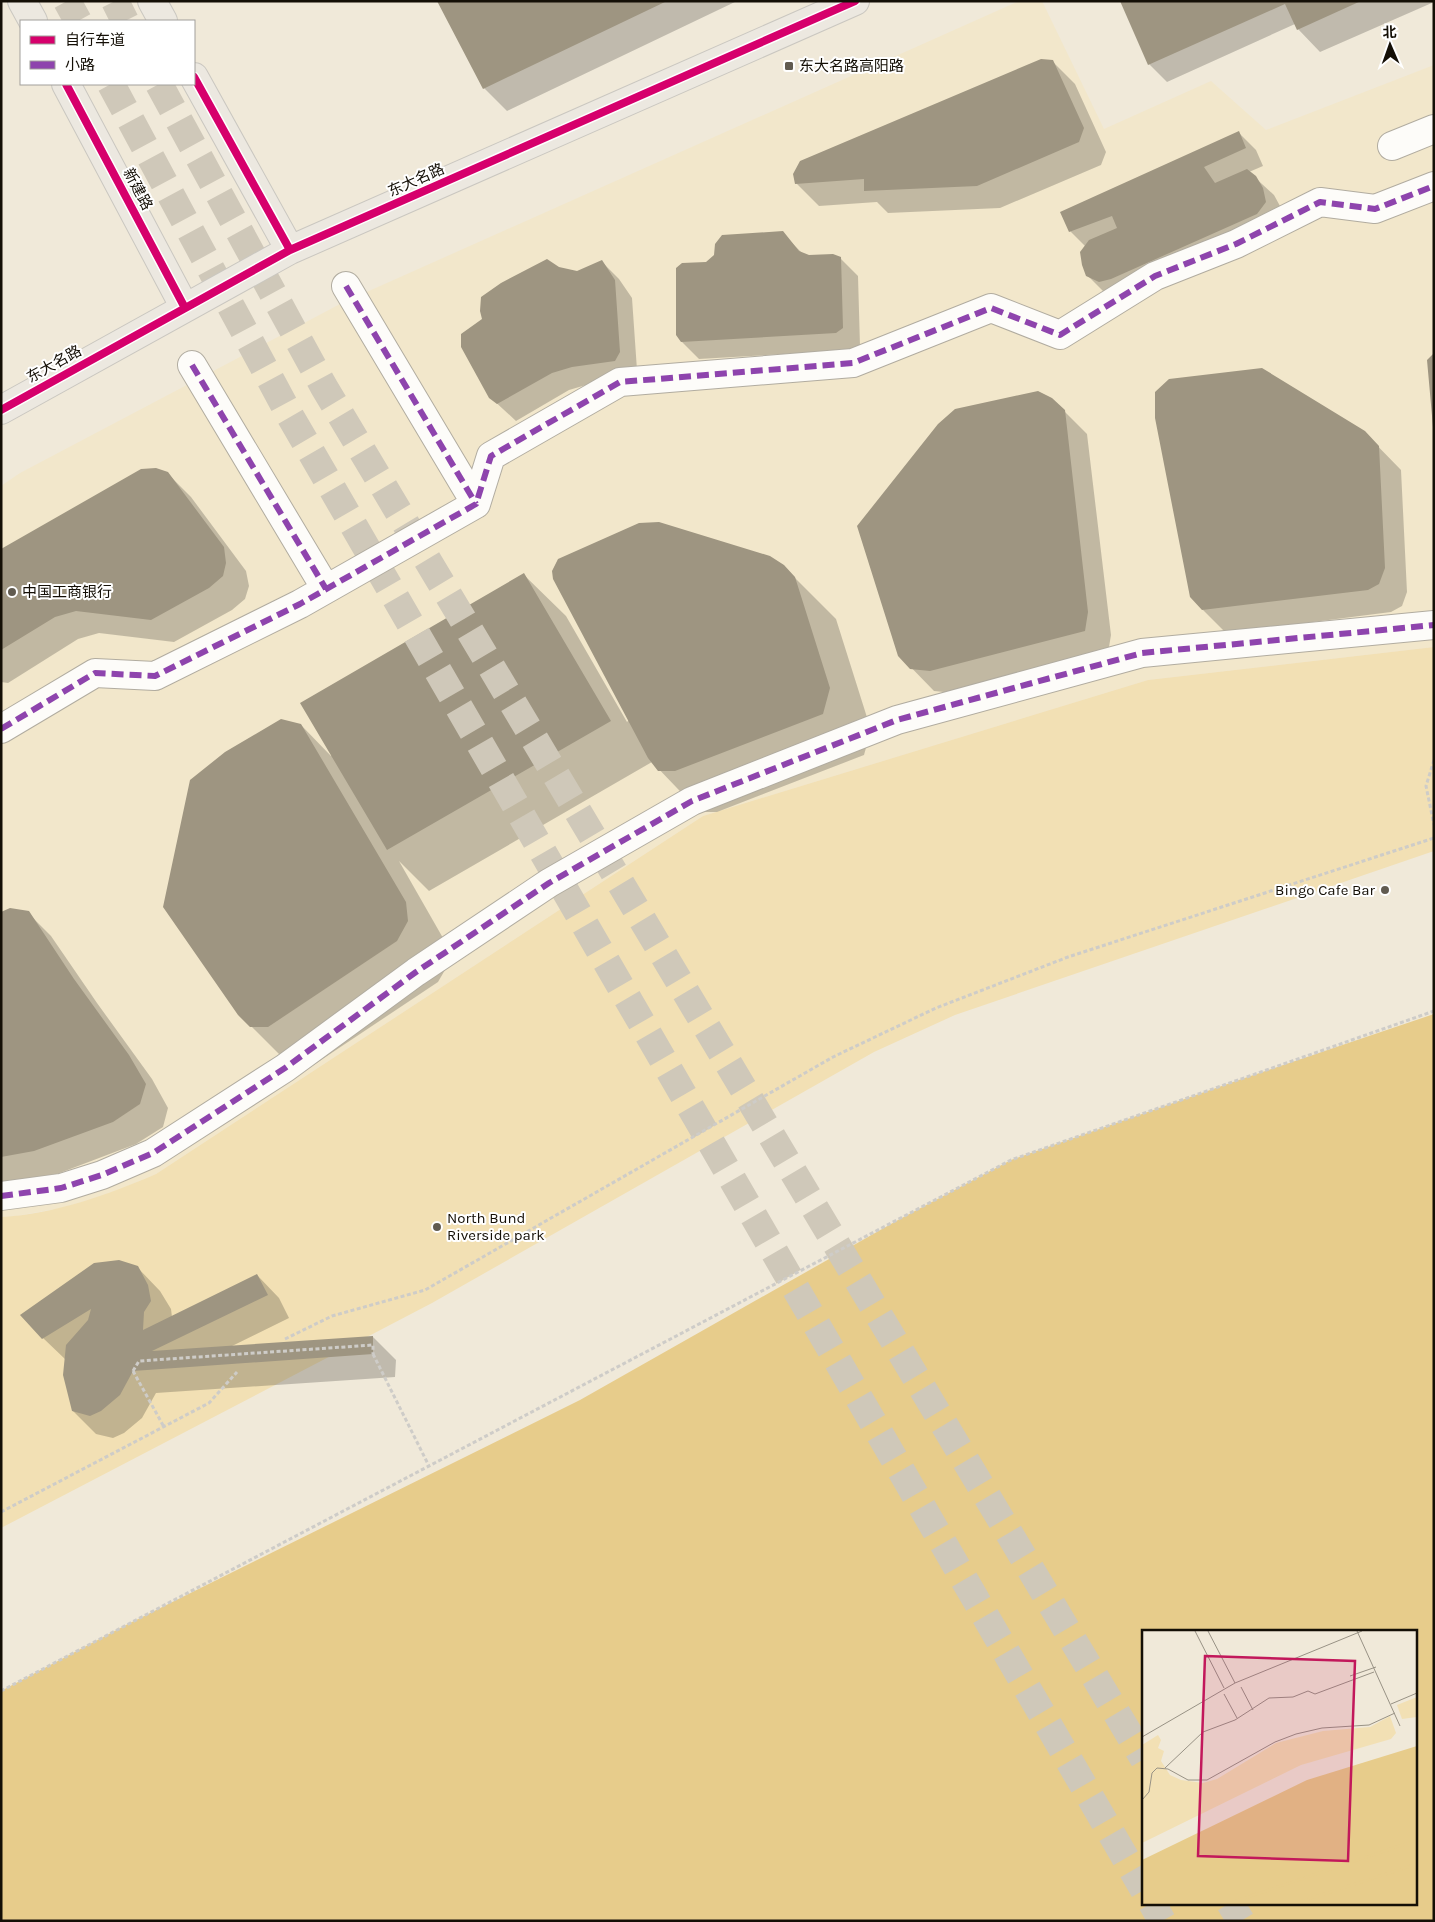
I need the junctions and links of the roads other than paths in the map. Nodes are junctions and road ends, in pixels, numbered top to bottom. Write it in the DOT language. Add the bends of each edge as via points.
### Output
graph roads {
  1 [pos="22,1"];
  2 [pos="152,1"];
  3 [pos="855,1"];
  4 [pos="32,20"];
  5 [pos="162,20"];
  6 [pos="195,79"];
  7 [pos="67,85"];
  8 [pos="1434,129"];
  9 [pos="1392,146"];
  10 [pos="1434,186"];
  11 [pos="290,250"];
  12 [pos="346,286"];
  13 [pos="185,308"];
  14 [pos="192,365"];
  15 [pos="1,410"];
  16 [pos="476,504"];
  17 [pos="326,589"];
  18 [pos="1434,625"];
  19 [pos="1,729"];
  20 [pos="1,1196"];
  1 -- 4 [label="main road"];
  2 -- 5 [label="main road"];
  3 -- 11 [label="main road, 东大名路"];
  6 -- 11 [label="main road"];
  7 -- 13 [label="main road, 新建路"];
  8 -- 9 [label="street"];
  10 -- 16 [label="street" via="1375,209 1320,202 1236,244 1155,276 1060,335 990,308 853,363 620,382 491,456"];
  11 -- 13 [label="main road, 东大名路"];
  12 -- 16 [label="street"];
  13 -- 15 [label="main road, 东大名路"];
  14 -- 17 [label="street"];
  16 -- 17 [label="street"];
  17 -- 19 [label="street" via="155,676 95,673"];
  18 -- 20 [label="street" via="1142,653 896,720 709,794 549,883 416,972 285,1068 153,1153 102,1175 60,1188"];
}
